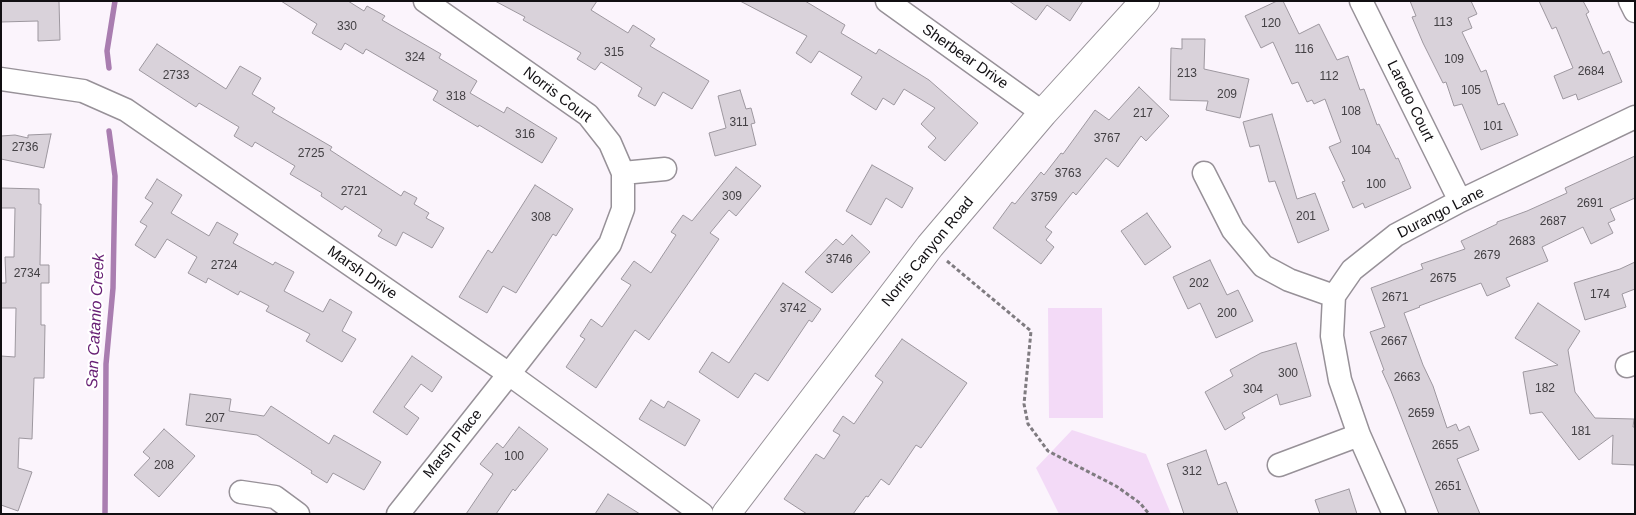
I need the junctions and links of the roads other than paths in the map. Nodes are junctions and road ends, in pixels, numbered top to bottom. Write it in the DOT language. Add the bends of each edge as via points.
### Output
graph roads {
  1 [pos="426,1"];
  2 [pos="887,1"];
  3 [pos="1145,1"];
  4 [pos="1360,1"];
  5 [pos="1630,1"];
  6 [pos="1635,11"];
  7 [pos="1,79"];
  8 [pos="1043,113"];
  9 [pos="1635,117"];
  10 [pos="665,169"];
  11 [pos="623,173"];
  12 [pos="1204,173"];
  13 [pos="1460,202"];
  14 [pos="1334,296"];
  15 [pos="509,374"];
  16 [pos="1359,435"];
  17 [pos="1279,465"];
  18 [pos="241,492"];
  19 [pos="298,514"];
  20 [pos="398,514"];
  21 [pos="702,514"];
  22 [pos="726,514"];
  23 [pos="1394,514"];
  1 -- 11 [label="street, Norris Court" via="588,115 610,143"];
  2 -- 8 [label="street, Sherbear Drive"];
  3 -- 8 [label="street, Norris Canyon Road"];
  4 -- 13 [label="street, Laredo Court"];
  5 -- 6 [label="street"];
  7 -- 15 [label="street, Marsh Drive" via="83,90 126,110"];
  8 -- 22 [label="street, Norris Canyon Road" via="930,246"];
  9 -- 13 [label="street, Durango Lane"];
  10 -- 11 [label="street"];
  11 -- 15 [label="street, Norris Court" via="623,209 610,244"];
  12 -- 14 [label="street" via="1233,230 1263,266 1289,280"];
  13 -- 14 [label="street, Durango Lane" via="1396,234 1352,270"];
  14 -- 16 [label="street" via="1332,336 1340,380"];
  15 -- 20 [label="street, Marsh Place"];
  15 -- 21 [label="street, Marsh Drive"];
  16 -- 17 [label="street"];
  16 -- 23 [label="street"];
  18 -- 19 [label="street" via="275,497"];
}
